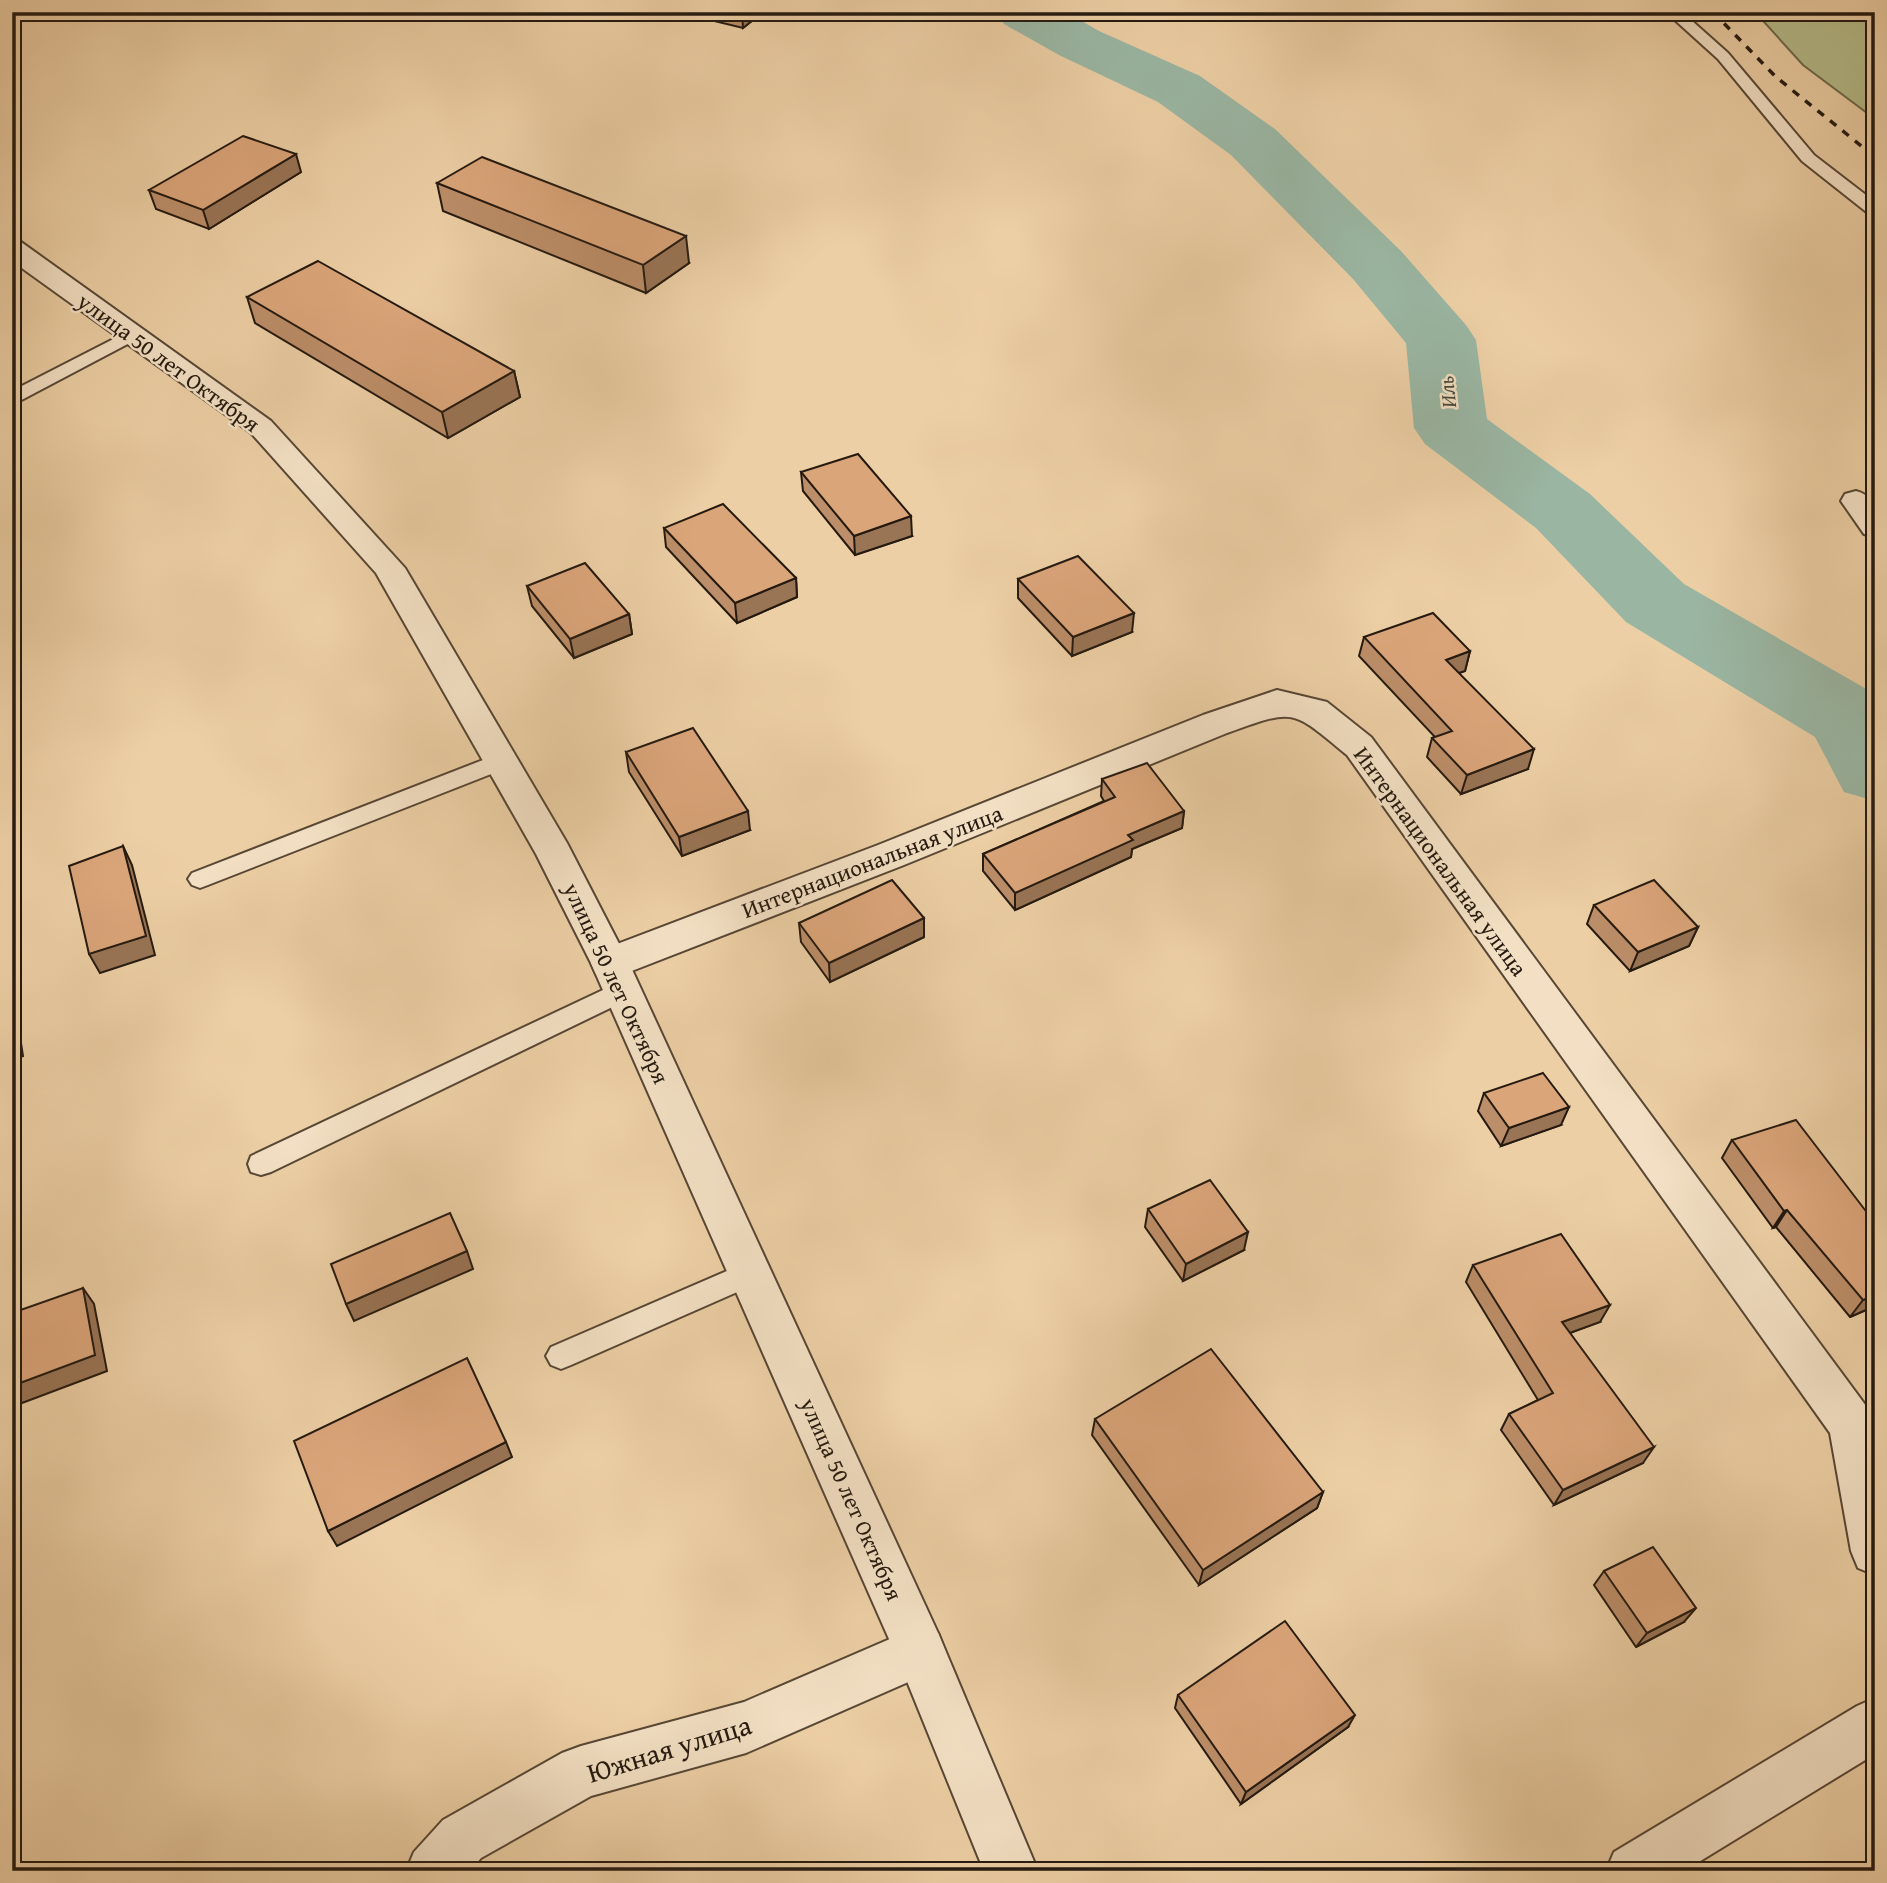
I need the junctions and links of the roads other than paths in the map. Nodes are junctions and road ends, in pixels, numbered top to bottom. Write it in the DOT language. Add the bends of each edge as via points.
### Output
graph roads {
  1 [pos="1673,12"];
  2 [pos="1875,210"];
  3 [pos="12,248"];
  4 [pos="133,334"];
  5 [pos="12,399"];
  6 [pos="1856,501"];
  7 [pos="1875,527"];
  8 [pos="501,761"];
  9 [pos="200,879"];
  10 [pos="616,977"];
  11 [pos="261,1164"];
  12 [pos="750,1273"];
  13 [pos="561,1356"];
  14 [pos="1863,1414"];
  15 [pos="1875,1551"];
  16 [pos="920,1651"];
  17 [pos="1875,1724"];
  18 [pos="433,1871"];
  19 [pos="1011,1871"];
  20 [pos="1633,1871"];
  1 -- 2 [label="lane" via="1723,56 1808,158"];
  3 -- 4 [label="street, улица 50 лет Октября"];
  4 -- 5 [label="lane"];
  4 -- 8 [label="street, улица 50 лет Октября" via="261,427 389,568"];
  6 -- 7 [label="street"];
  8 -- 9 [label="lane"];
  8 -- 10 [label="street, улица 50 лет Октября" via="554,853"];
  10 -- 11 [label="lane"];
  10 -- 12 [label="street, улица 50 лет Октября"];
  10 -- 14 [label="street, Интернациональная улица" via="891,855 1215,724 1277,702 1315,710 1359,746"];
  12 -- 13 [label="lane"];
  12 -- 16 [label="street, улица 50 лет Октября"];
  14 -- 15 [label="street, Интернациональная улица"];
  16 -- 18 [label="street, Южная улица" via="746,1727 581,1772 462,1839"];
  16 -- 19 [label="street, улица 50 лет Октября"];
  17 -- 20 [label="street"];
}
